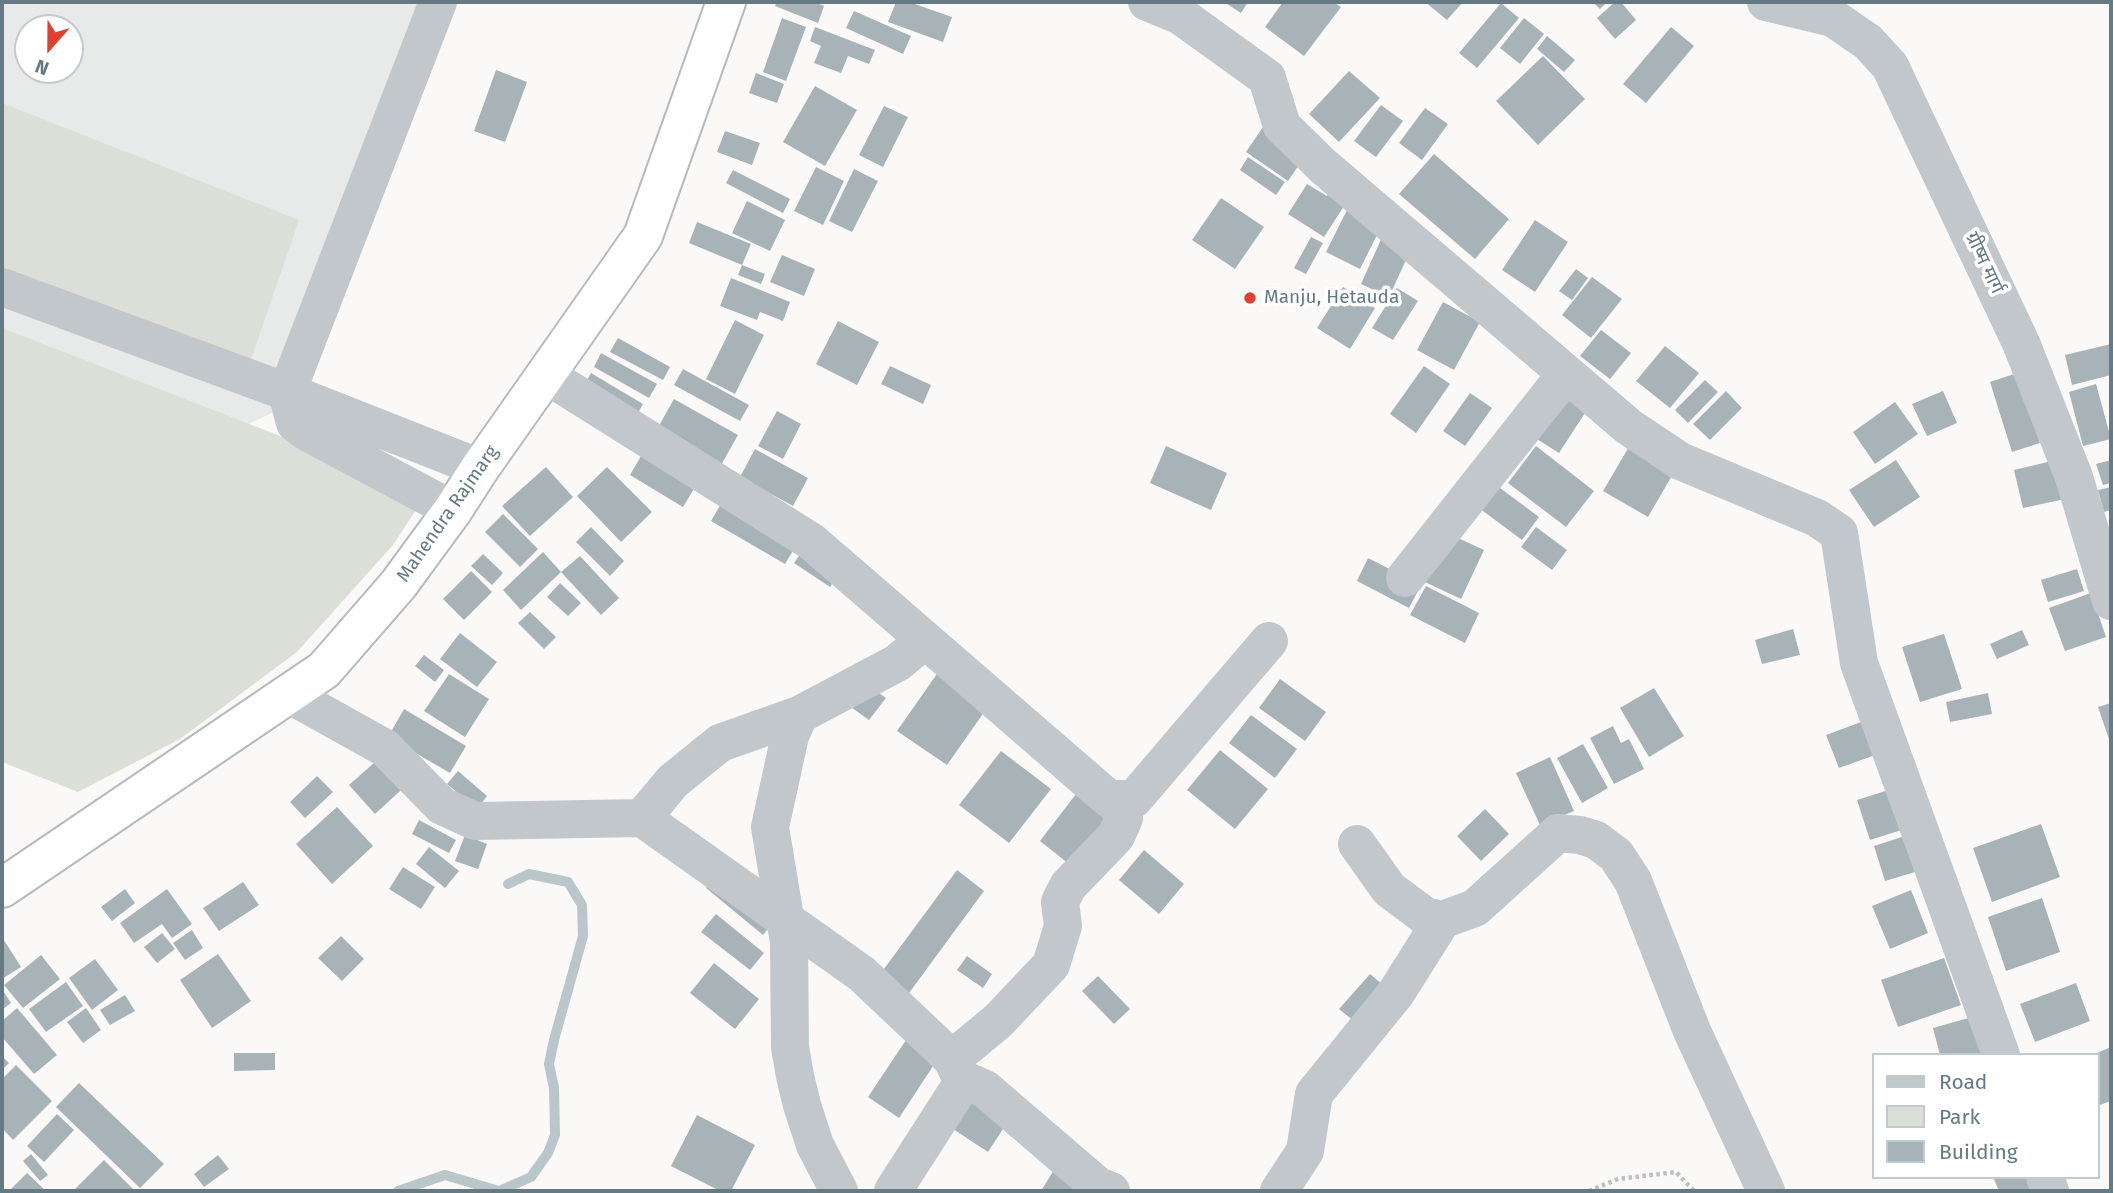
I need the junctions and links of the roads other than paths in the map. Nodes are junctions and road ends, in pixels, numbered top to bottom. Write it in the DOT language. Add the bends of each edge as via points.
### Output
graph roads {
  1 [pos="438,2"];
  2 [pos="726,2"];
  3 [pos="1147,2"];
  4 [pos="1766,2"];
  5 [pos="2,287"];
  6 [pos="1566,374"];
  7 [pos="546,375"];
  8 [pos="287,392"];
  9 [pos="480,468"];
  10 [pos="453,510"];
  11 [pos="1405,578"];
  12 [pos="2111,601"];
  13 [pos="925,639"];
  14 [pos="1269,641"];
  15 [pos="288,694"];
  16 [pos="800,715"];
  17 [pos="1114,799"];
  18 [pos="642,818"];
  19 [pos="1357,844"];
  20 [pos="2,888"];
  21 [pos="784,919"];
  22 [pos="1442,920"];
  23 [pos="2000,1053"];
  24 [pos="957,1069"];
  25 [pos="839,1191"];
  26 [pos="893,1191"];
  27 [pos="1111,1191"];
  28 [pos="1279,1191"];
  29 [pos="1766,1191"];
  1 -- 8 [label="street"];
  2 -- 7 [label="highway, Mahendra Rajmarg" via="643,236"];
  3 -- 6 [label="street" via="1181,16 1267,78 1282,126"];
  4 -- 12 [label="street, ग्रीष्म मार्ग" via="1833,18 1868,42 1890,66 2021,343 2074,477"];
  5 -- 8 [label="street"];
  6 -- 11 [label="street"];
  6 -- 23 [label="street" via="1629,427 1680,461 1817,518 1839,533 1859,663"];
  7 -- 9 [label="highway, Mahendra Rajmarg"];
  7 -- 13 [label="street" via="812,542"];
  8 -- 9 [label="street"];
  8 -- 10 [label="street" via="295,423 307,432"];
  9 -- 10 [label="highway, Mahendra Rajmarg"];
  10 -- 15 [label="highway, Mahendra Rajmarg" via="398,585 324,670"];
  13 -- 16 [label="street" via="897,663"];
  13 -- 17 [label="street"];
  14 -- 17 [label="street" via="1134,799"];
  15 -- 18 [label="street" via="385,748 442,806 475,821"];
  15 -- 20 [label="highway, Mahendra Rajmarg"];
  16 -- 18 [label="street" via="720,743 673,781"];
  16 -- 21 [label="street" via="790,736 770,827"];
  17 -- 24 [label="street" via="1124,818 1116,836 1068,886 1060,902 1063,926 1051,965"];
  18 -- 21 [label="street"];
  19 -- 22 [label="street" via="1389,888 1425,916"];
  21 -- 24 [label="street" via="862,974"];
  21 -- 25 [label="street" via="795,1076 814,1144"];
  22 -- 28 [label="street" via="1396,993 1314,1094 1305,1151"];
  22 -- 29 [label="street" via="1475,908 1558,833 1596,841 1616,855 1633,881 1692,1031"];
  24 -- 26 [label="street" via="963,1082"];
  24 -- 27 [label="street" via="1098,1186"];
}
